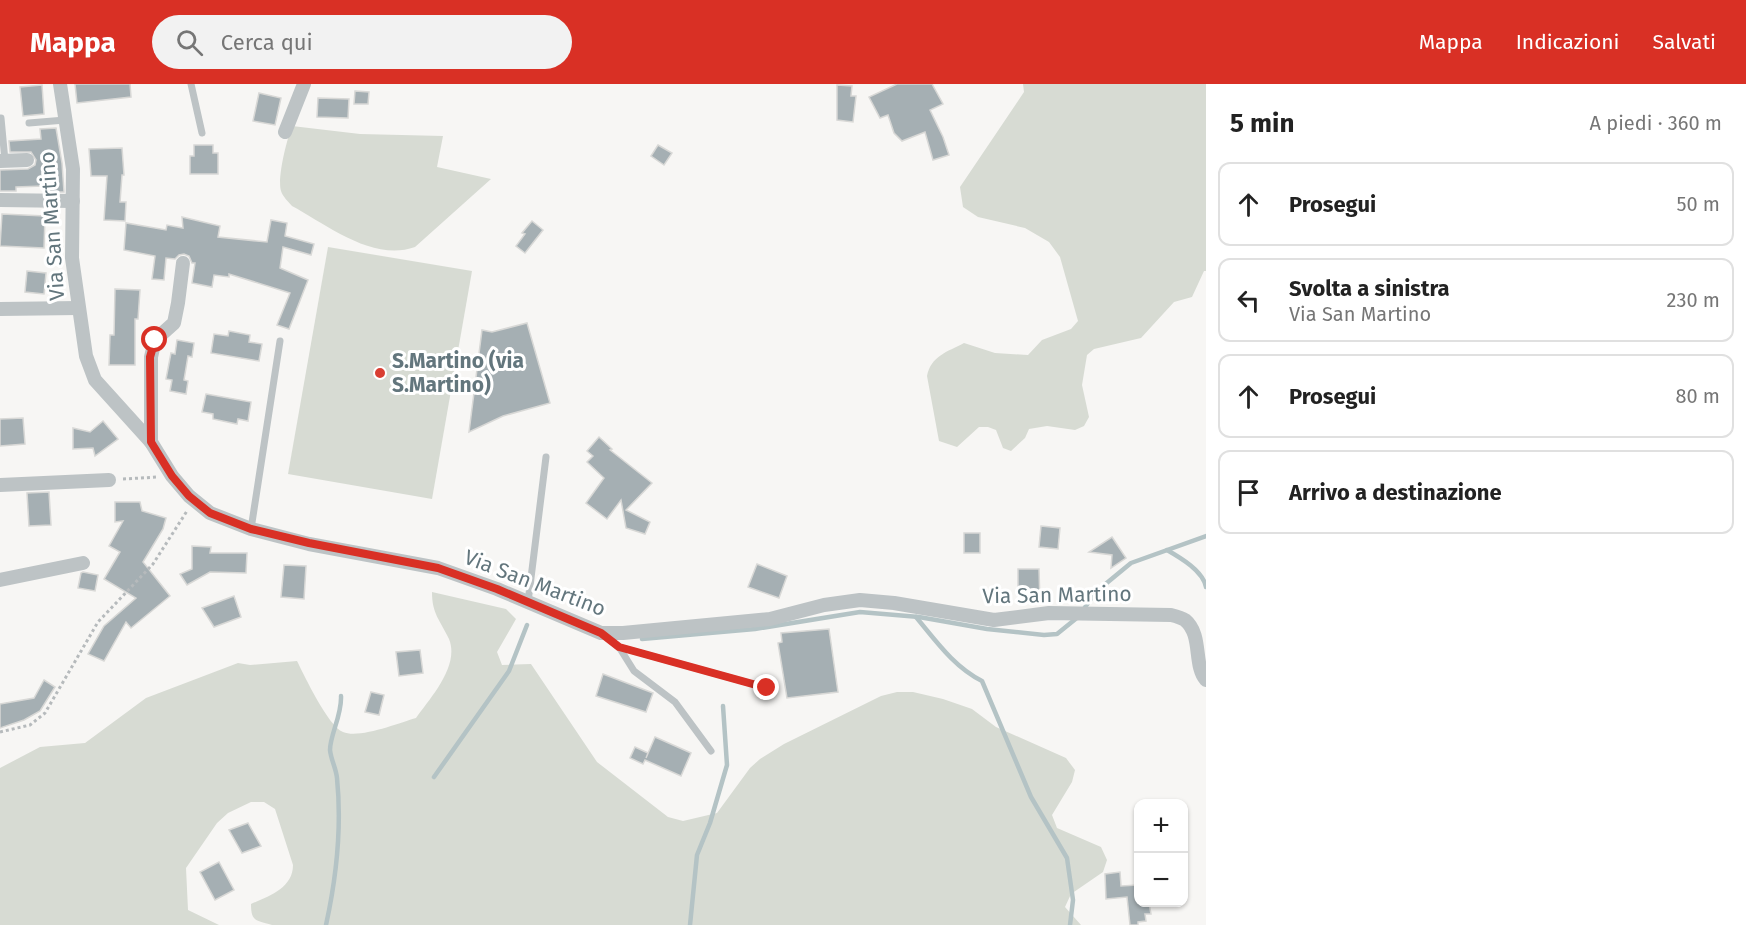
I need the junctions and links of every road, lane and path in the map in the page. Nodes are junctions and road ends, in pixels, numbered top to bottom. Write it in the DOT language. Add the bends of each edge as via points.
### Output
graph roads {
  1 [pos="60,84"];
  2 [pos="191,84"];
  3 [pos="304,84"];
  4 [pos="1,118"];
  5 [pos="65,120"];
  6 [pos="29,123"];
  7 [pos="285,132"];
  8 [pos="202,133"];
  9 [pos="27,160"];
  10 [pos="2,161"];
  11 [pos="0,200"];
  12 [pos="73,201"];
  13 [pos="183,263"];
  14 [pos="78,308"];
  15 [pos="0,309"];
  16 [pos="280,341"];
  17 [pos="151,442"];
  18 [pos="546,457"];
  19 [pos="172,476"];
  20 [pos="109,480"];
  21 [pos="0,485"];
  22 [pos="195,501"];
  23 [pos="251,529"];
  24 [pos="83,563"];
  25 [pos="0,580"];
  26 [pos="528,602"];
  27 [pos="601,633"];
  28 [pos="619,647"];
  29 [pos="1206,680"];
  30 [pos="767,688"];
  31 [pos="0,732"];
  32 [pos="711,751"];
  1 -- 5 [label="street, Via San Martino"];
  2 -- 8 [label="lane"];
  3 -- 7 [label="street"];
  4 -- 10 [label="lane"];
  5 -- 6 [label="lane"];
  5 -- 12 [label="street, Via San Martino" via="73,169"];
  9 -- 10 [label="street"];
  11 -- 12 [label="street"];
  12 -- 14 [label="street, Via San Martino" via="72,258"];
  13 -- 17 [label="street" via="174,323 155,340 150,357"];
  14 -- 15 [label="street"];
  14 -- 17 [label="street, Via San Martino" via="86,356 95,380"];
  16 -- 23 [label="lane"];
  17 -- 19 [label="street, Via San Martino"];
  18 -- 26 [label="lane"];
  19 -- 20 [label="path"];
  19 -- 22 [label="street, Via San Martino"];
  20 -- 21 [label="street"];
  22 -- 23 [label="street, Via San Martino" via="210,513"];
  22 -- 31 [label="path" via="153,564 98,622 45,712 30,725"];
  23 -- 26 [label="street, Via San Martino" via="438,568"];
  24 -- 25 [label="street"];
  26 -- 27 [label="street, Via San Martino"];
  27 -- 28 [label="lane"];
  27 -- 29 [label="street, Via San Martino" via="770,619 824,604 860,600 994,620 1049,613 1172,615 1185,620 1195,635 1200,670"];
  28 -- 30 [label="lane"];
  28 -- 32 [label="lane" via="634,672 675,702"];
}
